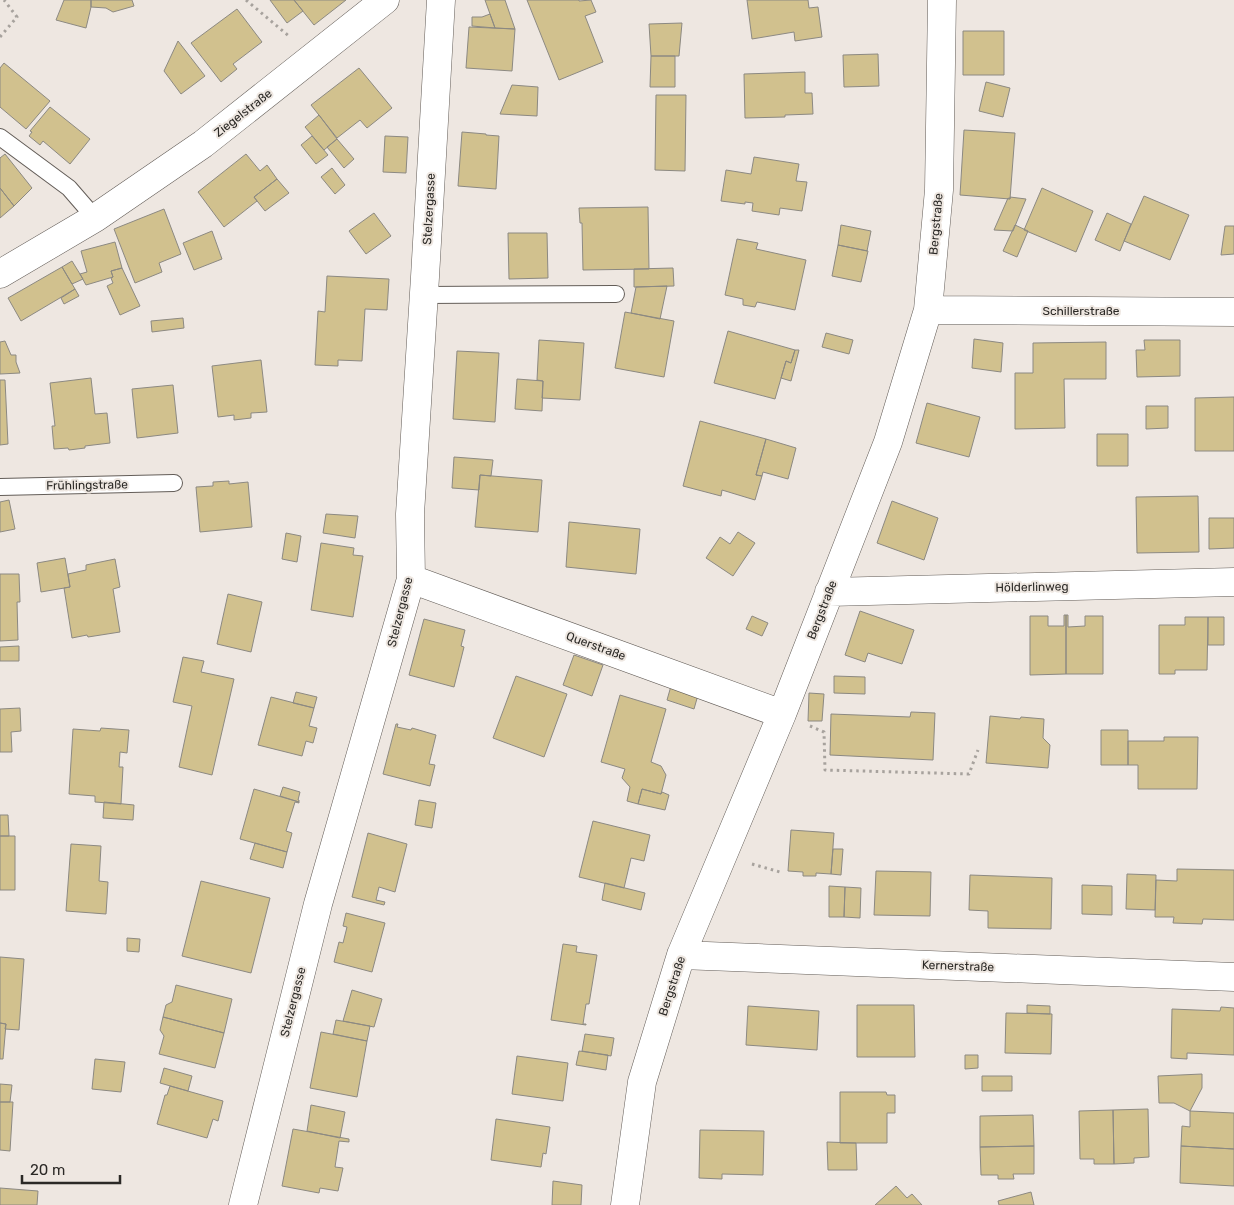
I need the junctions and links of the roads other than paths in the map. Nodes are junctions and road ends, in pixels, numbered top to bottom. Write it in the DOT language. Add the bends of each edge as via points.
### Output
graph roads {
  1 [pos="385,0"];
  2 [pos="441,0"];
  3 [pos="942,0"];
  4 [pos="0,137"];
  5 [pos="95,218"];
  6 [pos="0,274"];
  7 [pos="616,294"];
  8 [pos="424,295"];
  9 [pos="928,310"];
  10 [pos="1234,312"];
  11 [pos="174,483"];
  12 [pos="0,487"];
  13 [pos="411,578"];
  14 [pos="1234,582"];
  15 [pos="829,592"];
  16 [pos="782,714"];
  17 [pos="681,955"];
  18 [pos="1234,977"];
  19 [pos="243,1205"];
  20 [pos="625,1205"];
  1 -- 5 [label="street, Ziegelstraße" via="203,144"];
  2 -- 8 [label="street, Stelzergasse"];
  3 -- 9 [label="street, Bergstraße" via="939,190"];
  4 -- 5 [label="lane" via="69,188"];
  5 -- 6 [label="street, Ziegelstraße"];
  7 -- 8 [label="lane"];
  8 -- 13 [label="street, Stelzergasse" via="410,514"];
  9 -- 10 [label="street, Schillerstraße"];
  9 -- 15 [label="street, Bergstraße" via="888,442"];
  11 -- 12 [label="lane, Frühlingstraße"];
  13 -- 16 [label="street, Querstraße"];
  13 -- 19 [label="street, Stelzergasse" via="318,904"];
  14 -- 15 [label="street, Hölderlinweg"];
  15 -- 16 [label="street, Bergstraße"];
  16 -- 17 [label="street, Bergstraße"];
  17 -- 18 [label="street, Kernerstraße"];
  17 -- 20 [label="street, Bergstraße" via="642,1082"];
}
